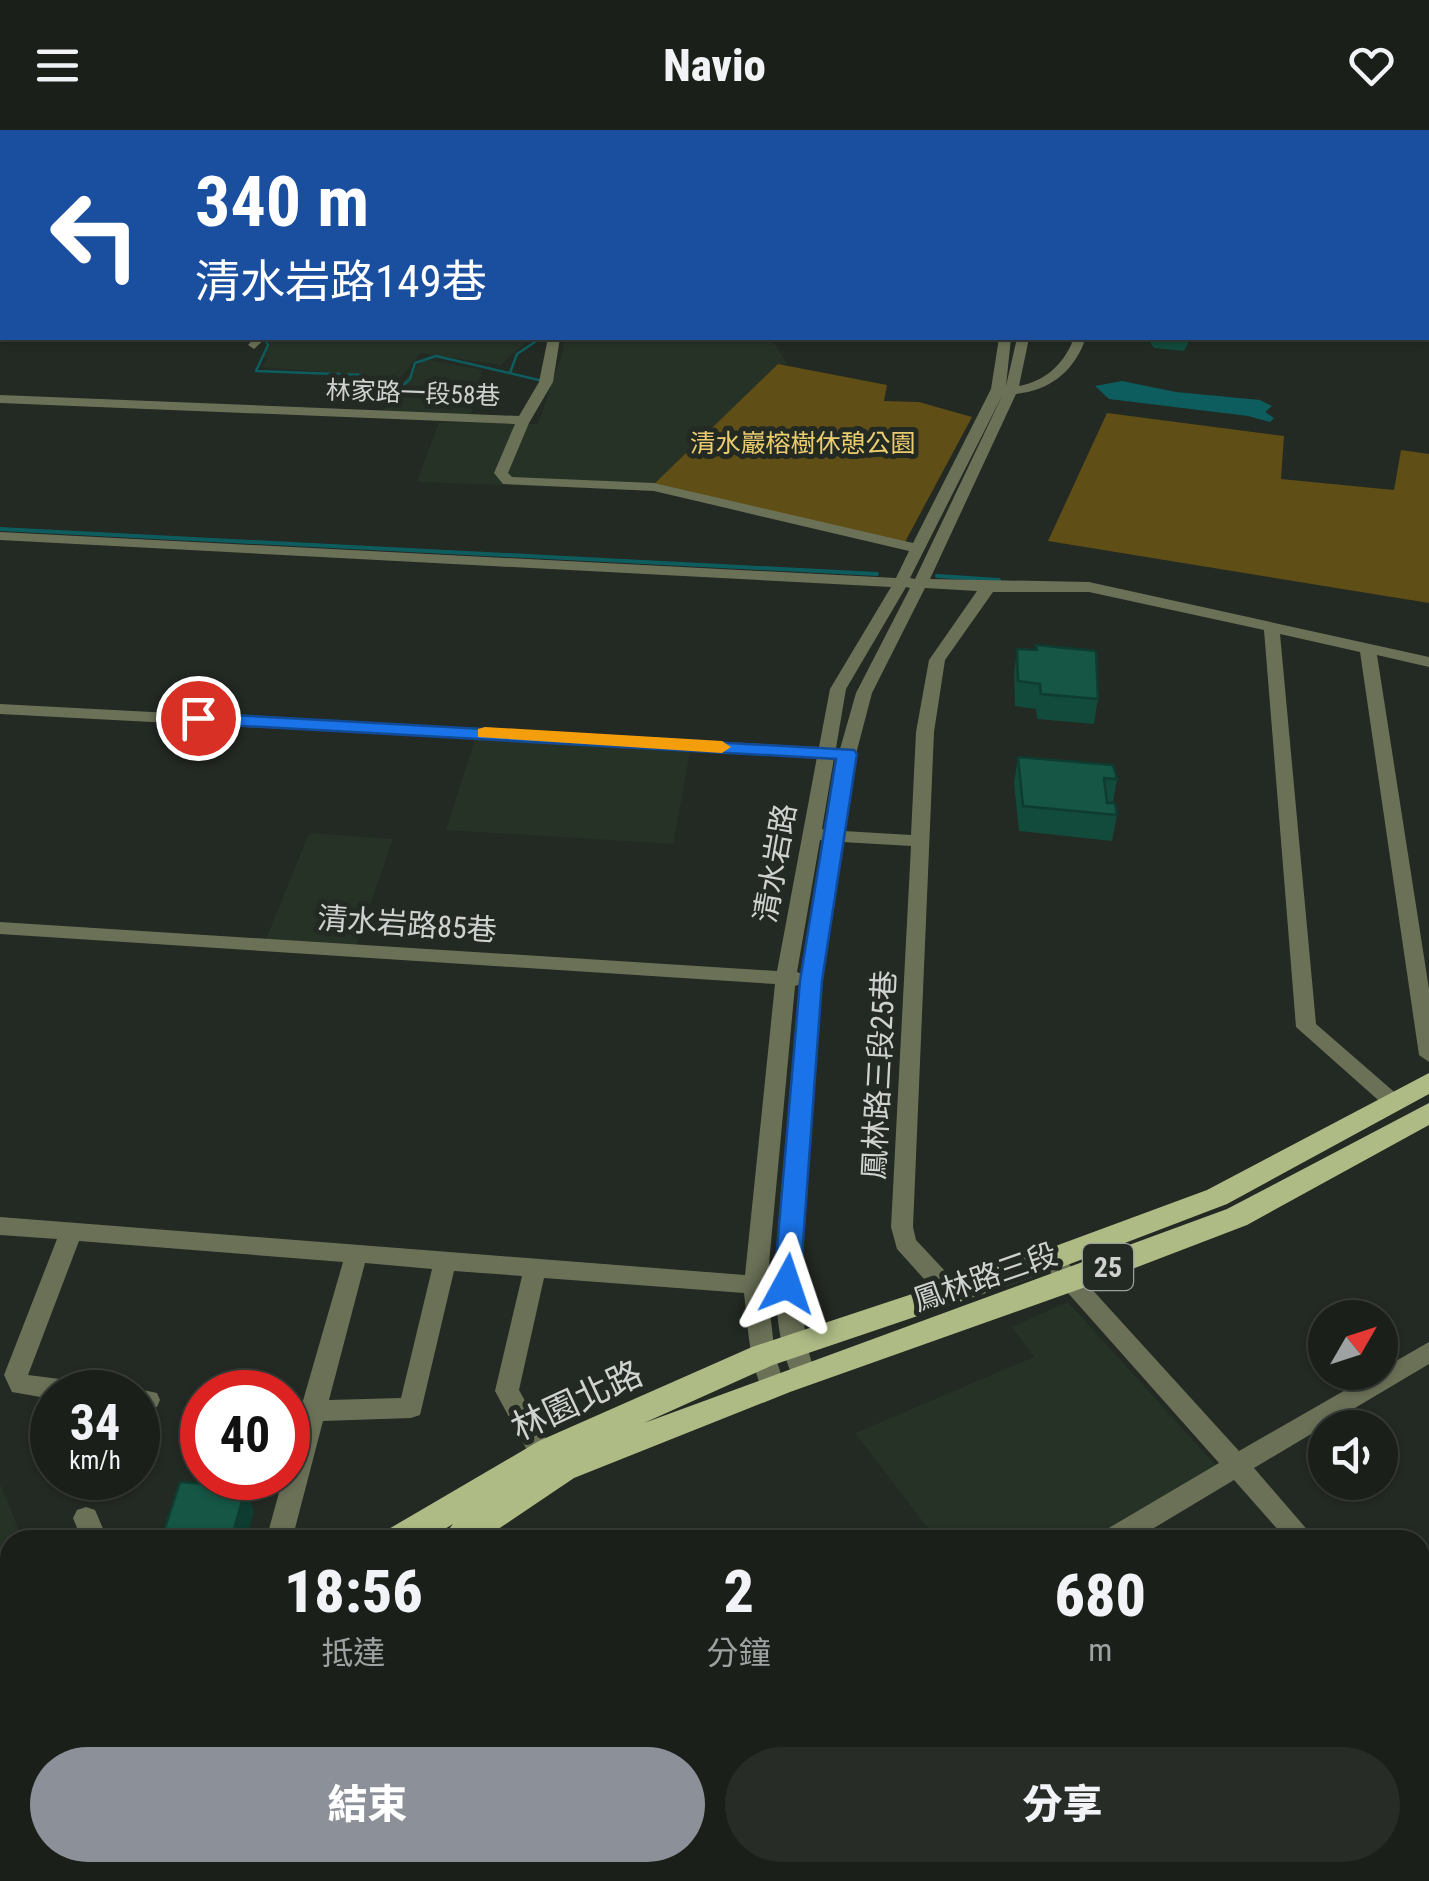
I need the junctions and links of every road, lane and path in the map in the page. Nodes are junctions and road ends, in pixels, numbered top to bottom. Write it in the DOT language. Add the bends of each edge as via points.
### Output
graph roads {
  1 [pos="554,340"];
  2 [pos="1006,340"];
  3 [pos="1022,340"];
  4 [pos="1076,340"];
  5 [pos="1004,390"];
  6 [pos="0,399"];
  7 [pos="522,423"];
  8 [pos="0,536"];
  9 [pos="917,548"];
  10 [pos="911,582"];
  11 [pos="988,587"];
  12 [pos="1272,628"];
  13 [pos="1368,648"];
  14 [pos="1429,662"];
  15 [pos="0,708"];
  16 [pos="825,753"];
  17 [pos="847,754"];
  18 [pos="811,834"];
  19 [pos="834,836"];
  20 [pos="920,840"];
  21 [pos="0,928"];
  22 [pos="786,978"];
  23 [pos="811,981"];
  24 [pos="1429,1055"];
  25 [pos="1429,1082"];
  26 [pos="1393,1102"];
  27 [pos="1429,1113"];
  28 [pos="0,1226"];
  29 [pos="71,1232"];
  30 [pos="356,1254"];
  31 [pos="444,1261"];
  32 [pos="534,1268"];
  33 [pos="1061,1270"];
  34 [pos="755,1285"];
  35 [pos="950,1293"];
  36 [pos="1429,1352"];
  37 [pos="799,1360"];
  38 [pos="768,1371"];
  39 [pos="30,1386"];
  40 [pos="312,1411"];
  41 [pos="542,1454"];
  42 [pos="1234,1466"];
  43 [pos="282,1530"];
  44 [pos="415,1530"];
  45 [pos="471,1530"];
  46 [pos="1128,1530"];
  47 [pos="1294,1530"];
  1 -- 7 [label="street" via="546,382"];
  2 -- 5 [label="street, 清水岩路"];
  3 -- 5 [label="street, 清水岩路"];
  4 -- 5 [label="street" via="1068,365 1055,376"];
  5 -- 9 [label="street, 清水岩路"];
  5 -- 10 [label="street, 清水岩路"];
  6 -- 7 [label="street, 林家路一段58巷"];
  7 -- 9 [label="street, 林家路一段58巷" via="502,473 508,481 654,488"];
  8 -- 10 [label="street"];
  9 -- 10 [label="street, 清水岩路"];
  10 -- 11 [label="street"];
  10 -- 16 [label="street, 清水岩路" via="838,688"];
  10 -- 17 [label="street, 清水岩路" via="864,693"];
  11 -- 12 [label="street" via="1089,587"];
  11 -- 20 [label="street, 鳳林路三段25巷" via="937,660 924,732"];
  12 -- 13 [label="street"];
  12 -- 26 [label="street" via="1306,1026"];
  13 -- 14 [label="street"];
  13 -- 24 [label="street"];
  15 -- 16 [label="street"];
  16 -- 17 [label="street"];
  16 -- 18 [label="street, 清水岩路"];
  17 -- 19 [label="street, 清水岩路"];
  18 -- 19 [label="street"];
  18 -- 22 [label="street, 清水岩路"];
  19 -- 20 [label="street"];
  19 -- 23 [label="street, 清水岩路"];
  20 -- 35 [label="street, 鳳林路三段25巷" via="902,1227 905,1244"];
  21 -- 22 [label="street, 清水岩路85巷"];
  22 -- 23 [label="street, 清水岩路85巷"];
  22 -- 34 [label="street, 清水岩路"];
  23 -- 37 [label="street, 清水岩路" via="787,1284"];
  25 -- 26 [label="main road, 鳳林路三段 / 25"];
  26 -- 33 [label="main road, 鳳林路三段 / 25" via="1217,1197"];
  27 -- 33 [label="main road, 鳳林路三段 / 25" via="1237,1217"];
  28 -- 29 [label="street"];
  29 -- 30 [label="street"];
  29 -- 39 [label="street" via="16,1374 21,1385"];
  30 -- 31 [label="street"];
  30 -- 40 [label="street"];
  31 -- 32 [label="street"];
  31 -- 40 [label="street" via="412,1408"];
  32 -- 34 [label="street"];
  32 -- 41 [label="street" via="507,1391"];
  33 -- 35 [label="main road, 鳳林路三段 / 25"];
  33 -- 37 [label="main road, 鳳林路三段 / 25"];
  33 -- 42 [label="street"];
  34 -- 38 [label="street, 清水岩路"];
  35 -- 37 [label="main road, 鳳林路三段 / 25"];
  36 -- 42 [label="street"];
  37 -- 38 [label="main road, 林園北路 / 25"];
  38 -- 41 [label="main road, 林園北路 / 25"];
  38 -- 45 [label="main road, 林園北路 / 25" via="563,1468"];
  40 -- 43 [label="street"];
  41 -- 44 [label="main road, 林園北路 / 25"];
  42 -- 46 [label="street"];
  42 -- 47 [label="street"];
}
